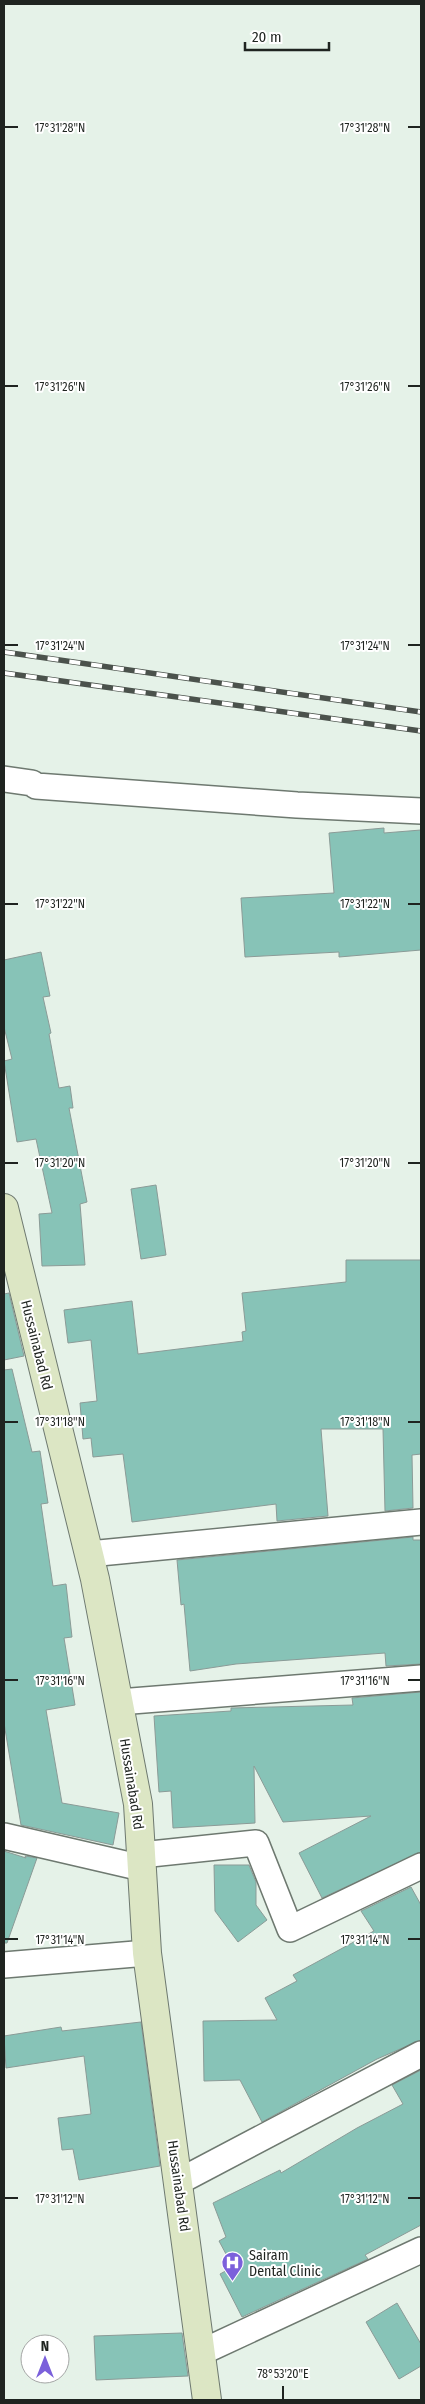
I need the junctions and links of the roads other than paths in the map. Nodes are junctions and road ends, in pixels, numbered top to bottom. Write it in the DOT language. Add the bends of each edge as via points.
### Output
graph roads {
  1 [pos="4,779"];
  2 [pos="421,810"];
  3 [pos="4,1208"];
  4 [pos="10,1258"];
  5 [pos="421,1522"];
  6 [pos="89,1554"];
  7 [pos="421,1678"];
  8 [pos="118,1702"];
  9 [pos="4,1836"];
  10 [pos="142,1861"];
  11 [pos="421,1866"];
  12 [pos="147,1953"];
  13 [pos="4,1965"];
  14 [pos="421,2054"];
  15 [pos="178,2182"];
  16 [pos="421,2250"];
  17 [pos="202,2352"];
  18 [pos="207,2400"];
  1 -- 2 [label="street" via="36,786 297,805"];
  3 -- 4 [label="street, Hussainabad Rd"];
  4 -- 6 [label="street, Hussainabad Rd"];
  5 -- 6 [label="street"];
  6 -- 8 [label="street, Hussainabad Rd"];
  7 -- 8 [label="street"];
  8 -- 10 [label="street, Hussainabad Rd" via="138,1804"];
  9 -- 10 [label="street"];
  10 -- 11 [label="street" via="256,1843 290,1929"];
  10 -- 12 [label="street, Hussainabad Rd"];
  12 -- 13 [label="street"];
  12 -- 15 [label="street, Hussainabad Rd"];
  14 -- 15 [label="street"];
  15 -- 17 [label="street, Hussainabad Rd"];
  16 -- 17 [label="street"];
  17 -- 18 [label="street, Hussainabad Rd"];
}
